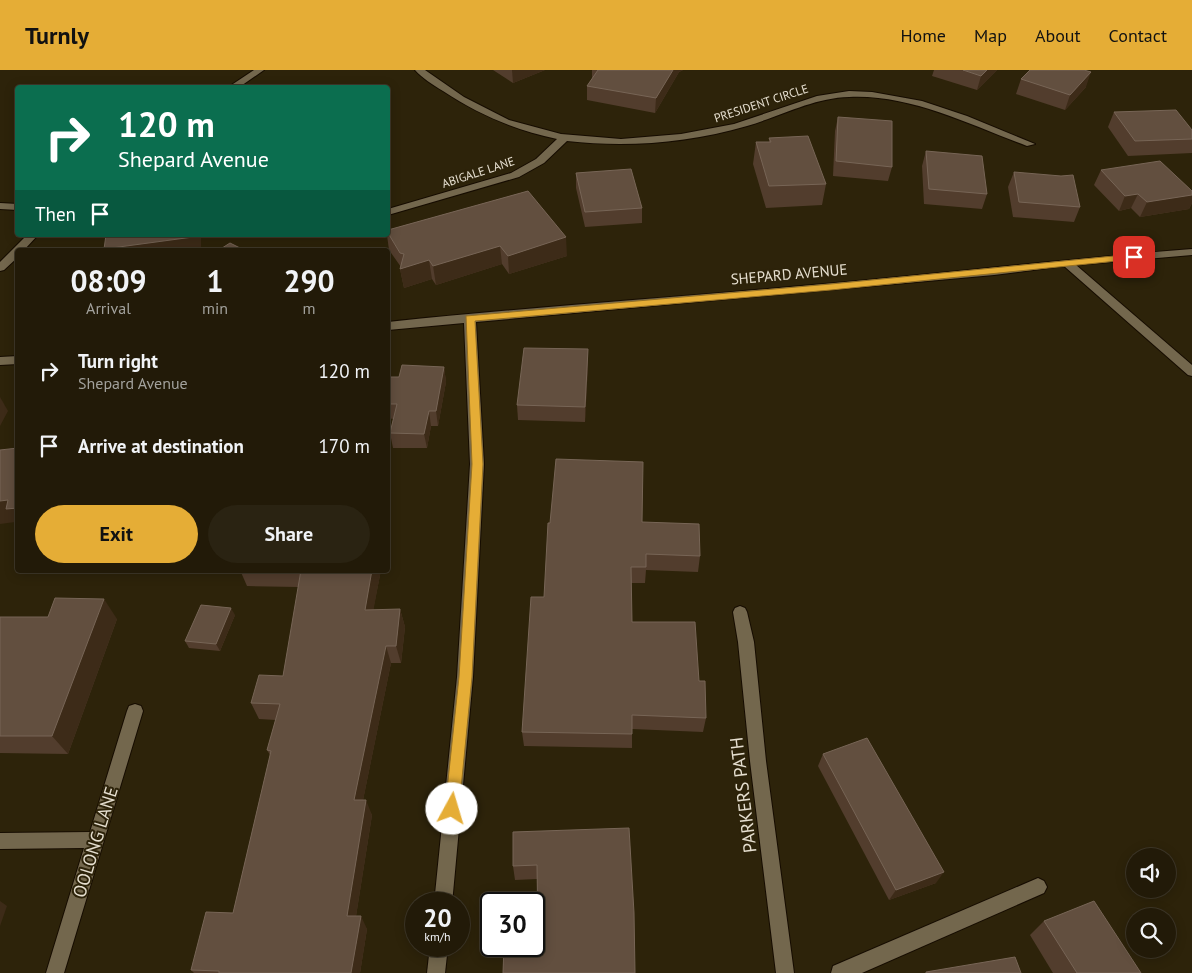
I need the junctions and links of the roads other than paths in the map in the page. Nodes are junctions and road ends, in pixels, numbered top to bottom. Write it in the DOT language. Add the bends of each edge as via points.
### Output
graph roads {
  1 [pos="260,70"];
  2 [pos="419,70"];
  3 [pos="236,85"];
  4 [pos="566,136"];
  5 [pos="1030,144"];
  6 [pos="0,206"];
  7 [pos="15,207"];
  8 [pos="390,211"];
  9 [pos="31,237"];
  10 [pos="20,248"];
  11 [pos="1192,252"];
  12 [pos="15,253"];
  13 [pos="1066,262"];
  14 [pos="0,268"];
  15 [pos="470,318"];
  16 [pos="390,326"];
  17 [pos="15,360"];
  18 [pos="0,361"];
  19 [pos="1192,372"];
  20 [pos="740,612"];
  21 [pos="135,711"];
  22 [pos="96,840"];
  23 [pos="0,841"];
  24 [pos="1038,887"];
  25 [pos="444,892"];
  26 [pos="438,957"];
  27 [pos="841,972"];
  28 [pos="55,973"];
  29 [pos="436,973"];
  30 [pos="785,973"];
  1 -- 3 [label="street"];
  2 -- 4 [label="street, PRESIDENT CIRCLE" via="508,123 550,135"];
  4 -- 5 [label="street, PRESIDENT CIRCLE" via="666,140 755,121 813,98 848,94 888,95"];
  4 -- 8 [label="street, ABIGALE LANE" via="540,162 515,175"];
  6 -- 7 [label="street"];
  9 -- 10 [label="street"];
  11 -- 13 [label="street, SHEPARD AVENUE"];
  12 -- 14 [label="street"];
  13 -- 15 [label="street, SHEPARD AVENUE" via="994,272"];
  13 -- 19 [label="street"];
  15 -- 16 [label="street, SHEPARD AVENUE"];
  15 -- 25 [label="street" via="477,464 466,677"];
  17 -- 18 [label="street"];
  20 -- 30 [label="street, PARKERS PATH"];
  21 -- 22 [label="street, OOLONG LANE"];
  22 -- 23 [label="street"];
  22 -- 28 [label="street, OOLONG LANE"];
  24 -- 27 [label="street"];
  26 -- 29 [label="street"];
}
